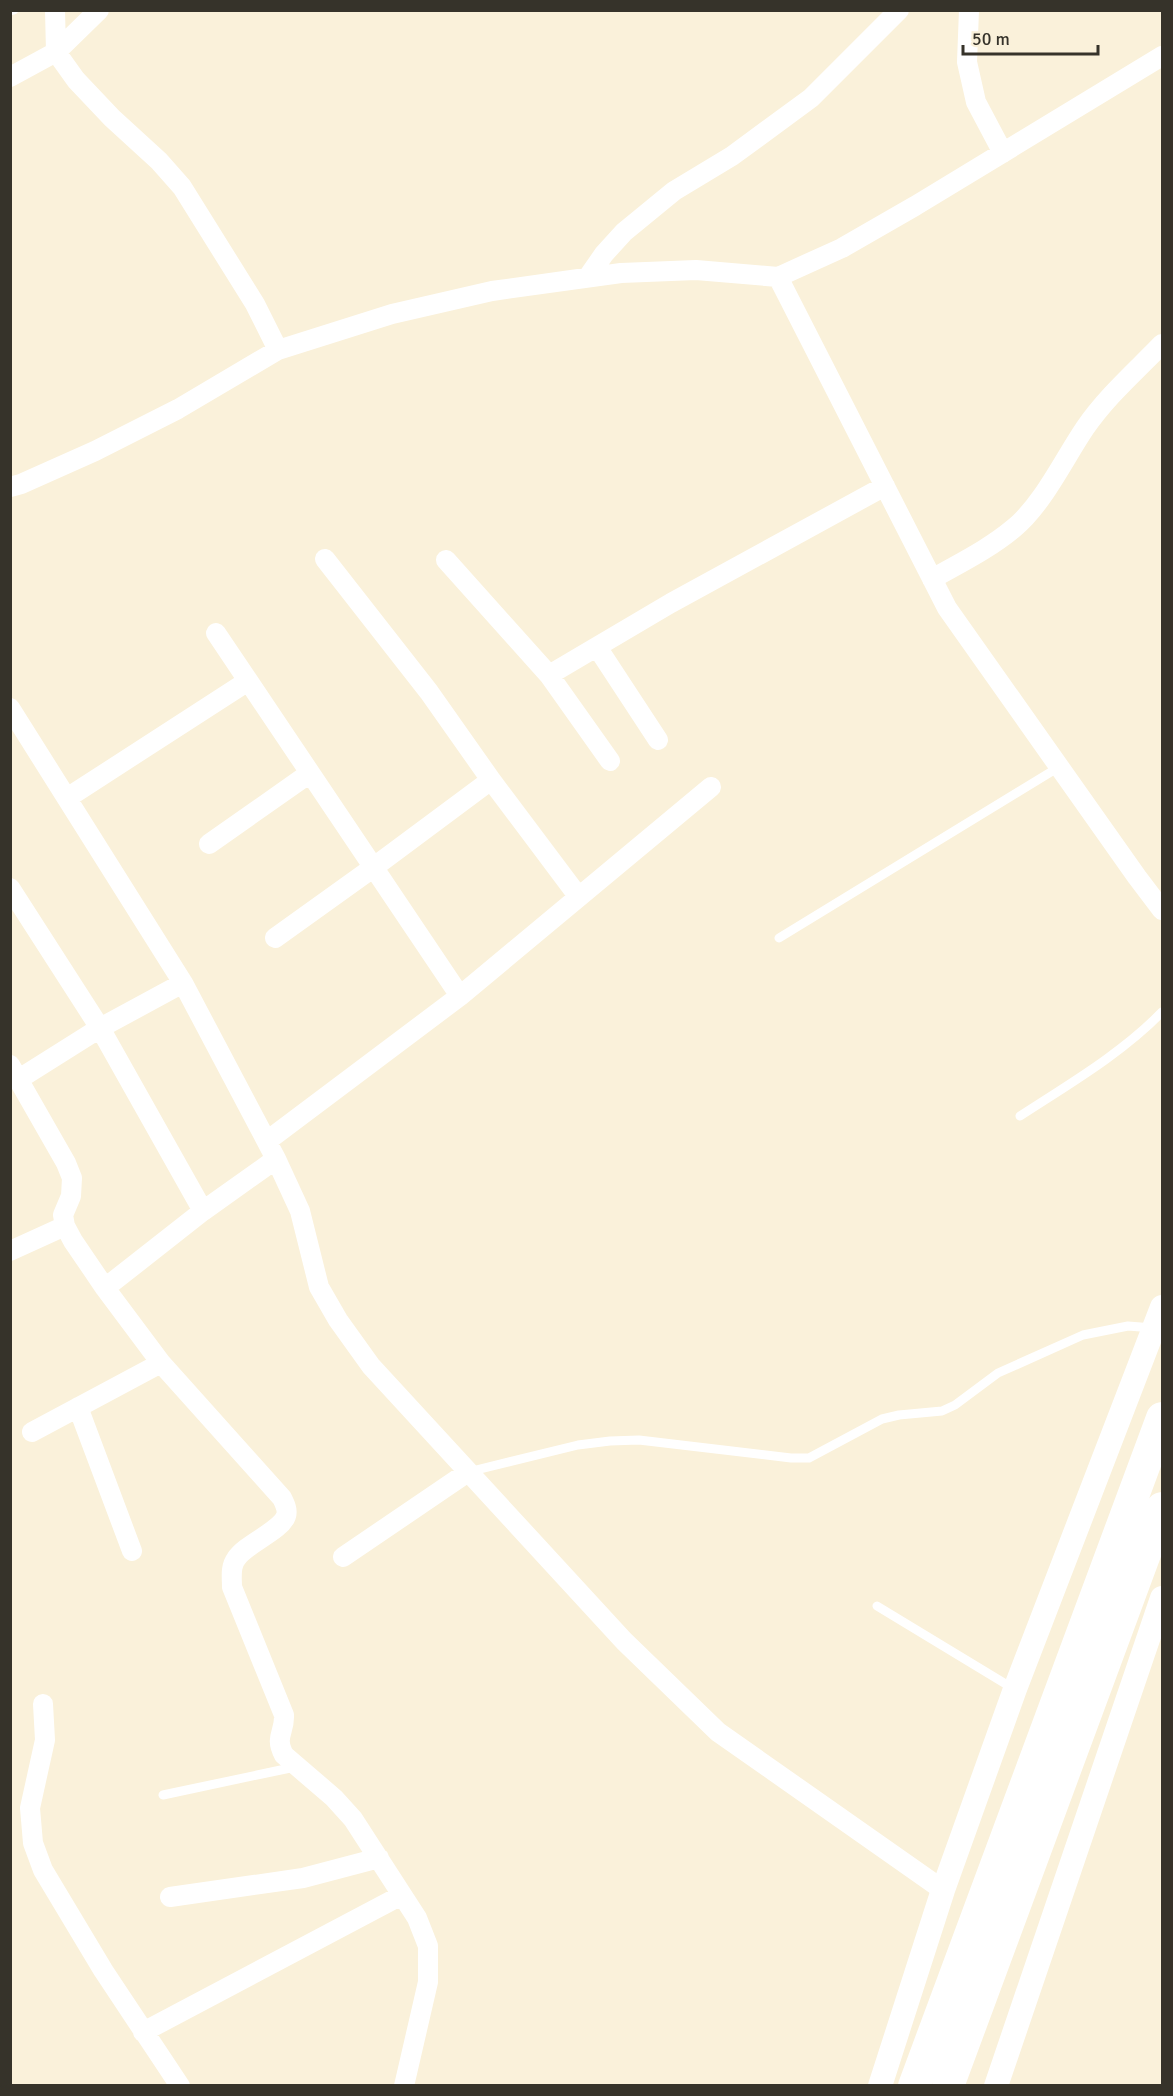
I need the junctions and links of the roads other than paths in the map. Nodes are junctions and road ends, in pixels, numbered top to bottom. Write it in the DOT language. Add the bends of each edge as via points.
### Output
graph roads {
  1 [pos="55,10"];
  2 [pos="99,10"];
  3 [pos="899,10"];
  4 [pos="969,10"];
  5 [pos="56,52"];
  6 [pos="1162,56"];
  7 [pos="10,77"];
  8 [pos="1003,153"];
  9 [pos="778,277"];
  10 [pos="588,278"];
  11 [pos="1162,344"];
  12 [pos="278,350"];
  13 [pos="885,486"];
  14 [pos="10,487"];
  15 [pos="325,559"];
  16 [pos="446,560"];
  17 [pos="932,579"];
  18 [pos="216,633"];
  19 [pos="597,647"];
  20 [pos="549,675"];
  21 [pos="248,681"];
  22 [pos="10,708"];
  23 [pos="658,740"];
  24 [pos="610,761"];
  25 [pos="1059,767"];
  26 [pos="310,773"];
  27 [pos="491,780"];
  28 [pos="711,787"];
  29 [pos="67,798"];
  30 [pos="209,844"];
  31 [pos="374,867"];
  32 [pos="10,888"];
  33 [pos="578,896"];
  34 [pos="1162,910"];
  35 [pos="274,938"];
  36 [pos="779,938"];
  37 [pos="183,983"];
  38 [pos="460,996"];
  39 [pos="1162,1012"];
  40 [pos="100,1028"];
  41 [pos="15,1072"];
  42 [pos="1020,1116"];
  43 [pos="267,1141"];
  44 [pos="276,1159"];
  45 [pos="203,1211"];
  46 [pos="65,1226"];
  47 [pos="10,1251"];
  48 [pos="105,1288"];
  49 [pos="1158,1317"];
  50 [pos="161,1364"];
  51 [pos="78,1407"];
  52 [pos="1162,1418"];
  53 [pos="32,1432"];
  54 [pos="468,1472"];
  55 [pos="1162,1508"];
  56 [pos="132,1551"];
  57 [pos="343,1557"];
  58 [pos="1162,1598"];
  59 [pos="877,1606"];
  60 [pos="1158,1624"];
  61 [pos="1015,1689"];
  62 [pos="43,1704"];
  63 [pos="297,1766"];
  64 [pos="163,1795"];
  65 [pos="379,1858"];
  66 [pos="944,1890"];
  67 [pos="402,1895"];
  68 [pos="170,1897"];
  69 [pos="143,2032"];
  70 [pos="180,2085"];
  71 [pos="404,2085"];
  72 [pos="880,2085"];
  73 [pos="914,2085"];
  74 [pos="948,2085"];
  75 [pos="996,2085"];
  1 -- 5 [label="street"];
  2 -- 5 [label="street"];
  3 -- 10 [label="street" via="811,98 732,156 674,191 624,232"];
  4 -- 8 [label="street" via="966,62 976,102"];
  5 -- 7 [label="street"];
  5 -- 12 [label="street" via="76,80 182,187 255,304"];
  6 -- 8 [label="street"];
  8 -- 9 [label="street" via="842,248"];
  9 -- 10 [label="street" via="696,270"];
  9 -- 13 [label="street"];
  10 -- 12 [label="street" via="492,291 392,314"];
  11 -- 17 [label="street" via="1111,395 1040,499 1016,527"];
  12 -- 14 [label="street" via="178,409 95,451"];
  13 -- 17 [label="street"];
  13 -- 19 [label="street"];
  15 -- 27 [label="street" via="429,692"];
  16 -- 20 [label="street"];
  17 -- 25 [label="street" via="947,608"];
  18 -- 21 [label="street"];
  19 -- 20 [label="street"];
  19 -- 23 [label="street"];
  20 -- 24 [label="street"];
  21 -- 26 [label="street"];
  21 -- 29 [label="street"];
  22 -- 29 [label="street"];
  25 -- 34 [label="street"];
  25 -- 36 [label="lane"];
  26 -- 30 [label="street"];
  26 -- 31 [label="street"];
  27 -- 31 [label="street"];
  27 -- 33 [label="street"];
  28 -- 33 [label="street"];
  29 -- 37 [label="street"];
  31 -- 35 [label="street"];
  31 -- 38 [label="street"];
  32 -- 40 [label="street"];
  33 -- 38 [label="street"];
  37 -- 40 [label="street"];
  37 -- 43 [label="street"];
  38 -- 43 [label="street"];
  39 -- 42 [label="lane" via="1119,1050"];
  40 -- 41 [label="street"];
  40 -- 45 [label="street"];
  41 -- 46 [label="street" via="72,1178 71,1196 63,1215"];
  43 -- 44 [label="street"];
  44 -- 45 [label="street"];
  44 -- 54 [label="street" via="300,1211 319,1287 338,1320 371,1366"];
  45 -- 48 [label="street"];
  46 -- 47 [label="street"];
  46 -- 48 [label="street"];
  48 -- 50 [label="street"];
  49 -- 54 [label="lane" via="1083,1335 998,1373 955,1406 882,1419 809,1458 639,1440 610,1441"];
  49 -- 61 [label="street"];
  50 -- 51 [label="street"];
  50 -- 63 [label="street" via="287,1508 283,1522 235,1560 232,1587 284,1715 279,1746"];
  51 -- 53 [label="street"];
  51 -- 56 [label="street"];
  52 -- 73 [label="highway"];
  54 -- 57 [label="street"];
  54 -- 66 [label="street" via="624,1641 718,1732"];
  55 -- 74 [label="highway"];
  58 -- 60 [label="street"];
  59 -- 61 [label="lane"];
  60 -- 75 [label="street"];
  61 -- 66 [label="street"];
  62 -- 69 [label="street" via="45,1740 30,1808 33,1843 43,1870"];
  63 -- 64 [label="lane"];
  63 -- 65 [label="street" via="353,1819"];
  65 -- 67 [label="street"];
  65 -- 68 [label="street" via="303,1878"];
  66 -- 72 [label="street"];
  67 -- 69 [label="street"];
  67 -- 71 [label="street" via="429,1946 428,1982"];
  69 -- 70 [label="street"];
}
